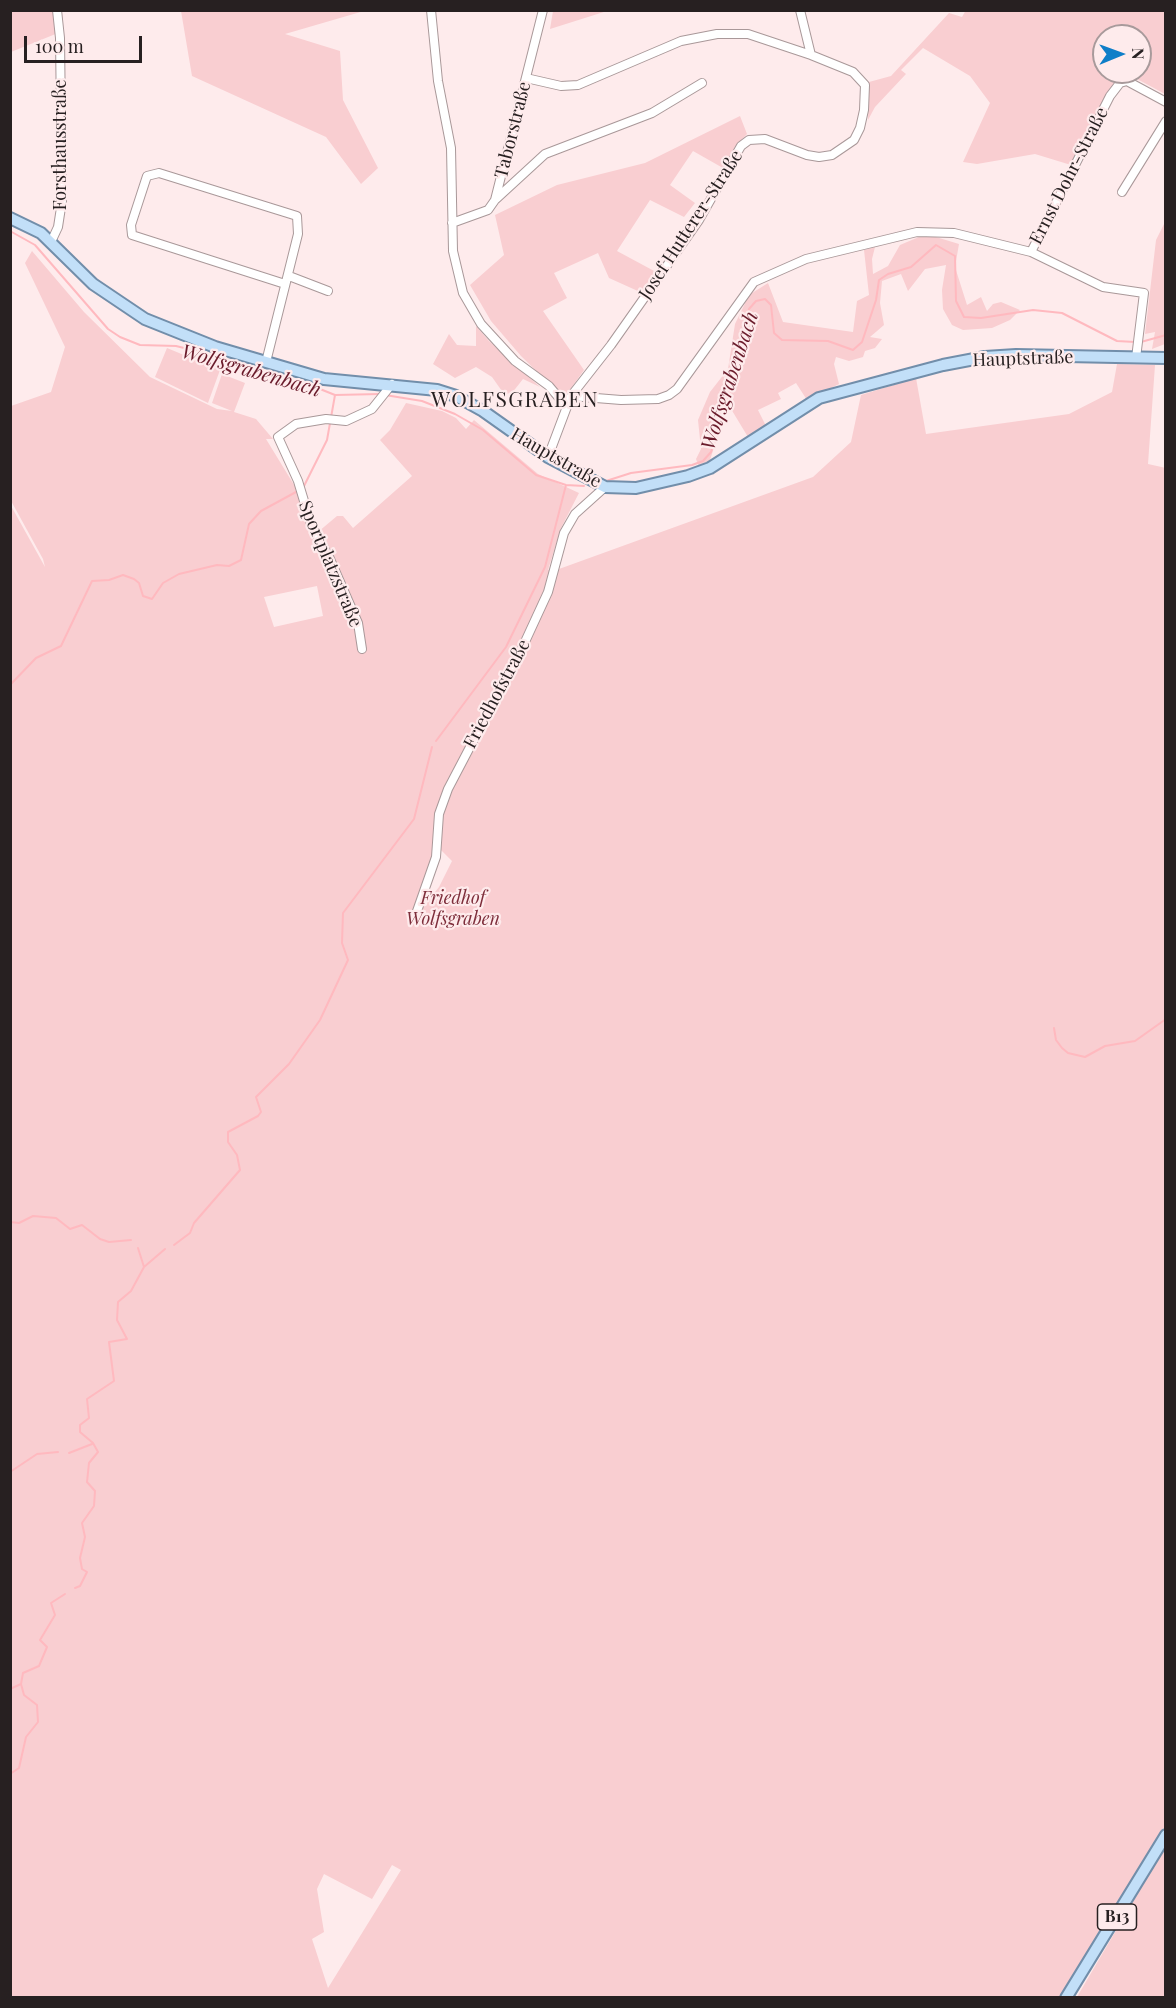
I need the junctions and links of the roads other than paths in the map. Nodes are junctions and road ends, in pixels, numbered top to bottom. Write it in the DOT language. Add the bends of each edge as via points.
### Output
graph roads {
  1 [pos="57,10"];
  2 [pos="431,10"];
  3 [pos="543,10"];
  4 [pos="800,10"];
  5 [pos="811,56"];
  6 [pos="526,78"];
  7 [pos="702,83"];
  8 [pos="1166,102"];
  9 [pos="1166,121"];
  10 [pos="1122,192"];
  11 [pos="495,200"];
  12 [pos="10,218"];
  13 [pos="452,223"];
  14 [pos="51,242"];
  15 [pos="1031,252"];
  16 [pos="287,280"];
  17 [pos="328,291"];
  18 [pos="1137,352"];
  19 [pos="1166,358"];
  20 [pos="266,362"];
  21 [pos="389,388"];
  22 [pos="571,396"];
  23 [pos="565,405"];
  24 [pos="548,457"];
  25 [pos="605,487"];
  26 [pos="362,650"];
  27 [pos="416,914"];
  28 [pos="1166,1835"];
  29 [pos="1066,1998"];
  1 -- 14 [label="street, Forsthausstraße" via="62,201"];
  2 -- 13 [label="street" via="438,81 451,148"];
  3 -- 6 [label="street, Taborstraße"];
  4 -- 5 [label="street"];
  5 -- 6 [label="street" via="748,34 717,34 681,41 578,85 561,86"];
  5 -- 22 [label="street, Josef Hutterer-Straße" via="853,72 865,85 862,119 854,140 832,155 819,157 765,138 749,140 741,146 699,220 612,345"];
  6 -- 11 [label="street, Taborstraße"];
  7 -- 11 [label="street" via="652,112 545,154"];
  8 -- 15 [label="street, Ernst Dohr-Straße" via="1126,81 1120,83"];
  9 -- 10 [label="street"];
  11 -- 13 [label="street, Taborstraße" via="488,210"];
  12 -- 14 [label="main road, Hauptstraße" via="30,225"];
  13 -- 23 [label="street" via="453,251 463,293 481,324 515,361 549,386"];
  14 -- 20 [label="main road, Hauptstraße" via="93,284 145,319 184,337"];
  15 -- 18 [label="street" via="1102,287 1144,293"];
  15 -- 22 [label="street" via="936,231 917,232 806,259 754,282 669,395 621,400"];
  16 -- 16 [label="street" via="132,235 131,225 147,176 159,173 297,216 298,234"];
  16 -- 17 [label="street"];
  16 -- 20 [label="street"];
  18 -- 19 [label="main road, Hauptstraße"];
  18 -- 25 [label="main road, Hauptstraße" via="985,357 943,365 819,398 710,468 688,476 636,488"];
  20 -- 21 [label="main road, Hauptstraße" via="324,379"];
  21 -- 24 [label="main road, Hauptstraße" via="437,390 456,396"];
  21 -- 26 [label="street, Sportplatzstraße" via="378,403 346,421 296,424 278,436 311,524 358,623"];
  22 -- 23 [label="street, Josef Hutterer-Straße"];
  23 -- 24 [label="street, Josef Hutterer-Straße"];
  24 -- 25 [label="main road, Hauptstraße"];
  25 -- 27 [label="street, Friedhofstraße" via="575,514 564,533 548,592 448,789 440,814 436,857"];
  28 -- 29 [label="main road, B13"];
}
